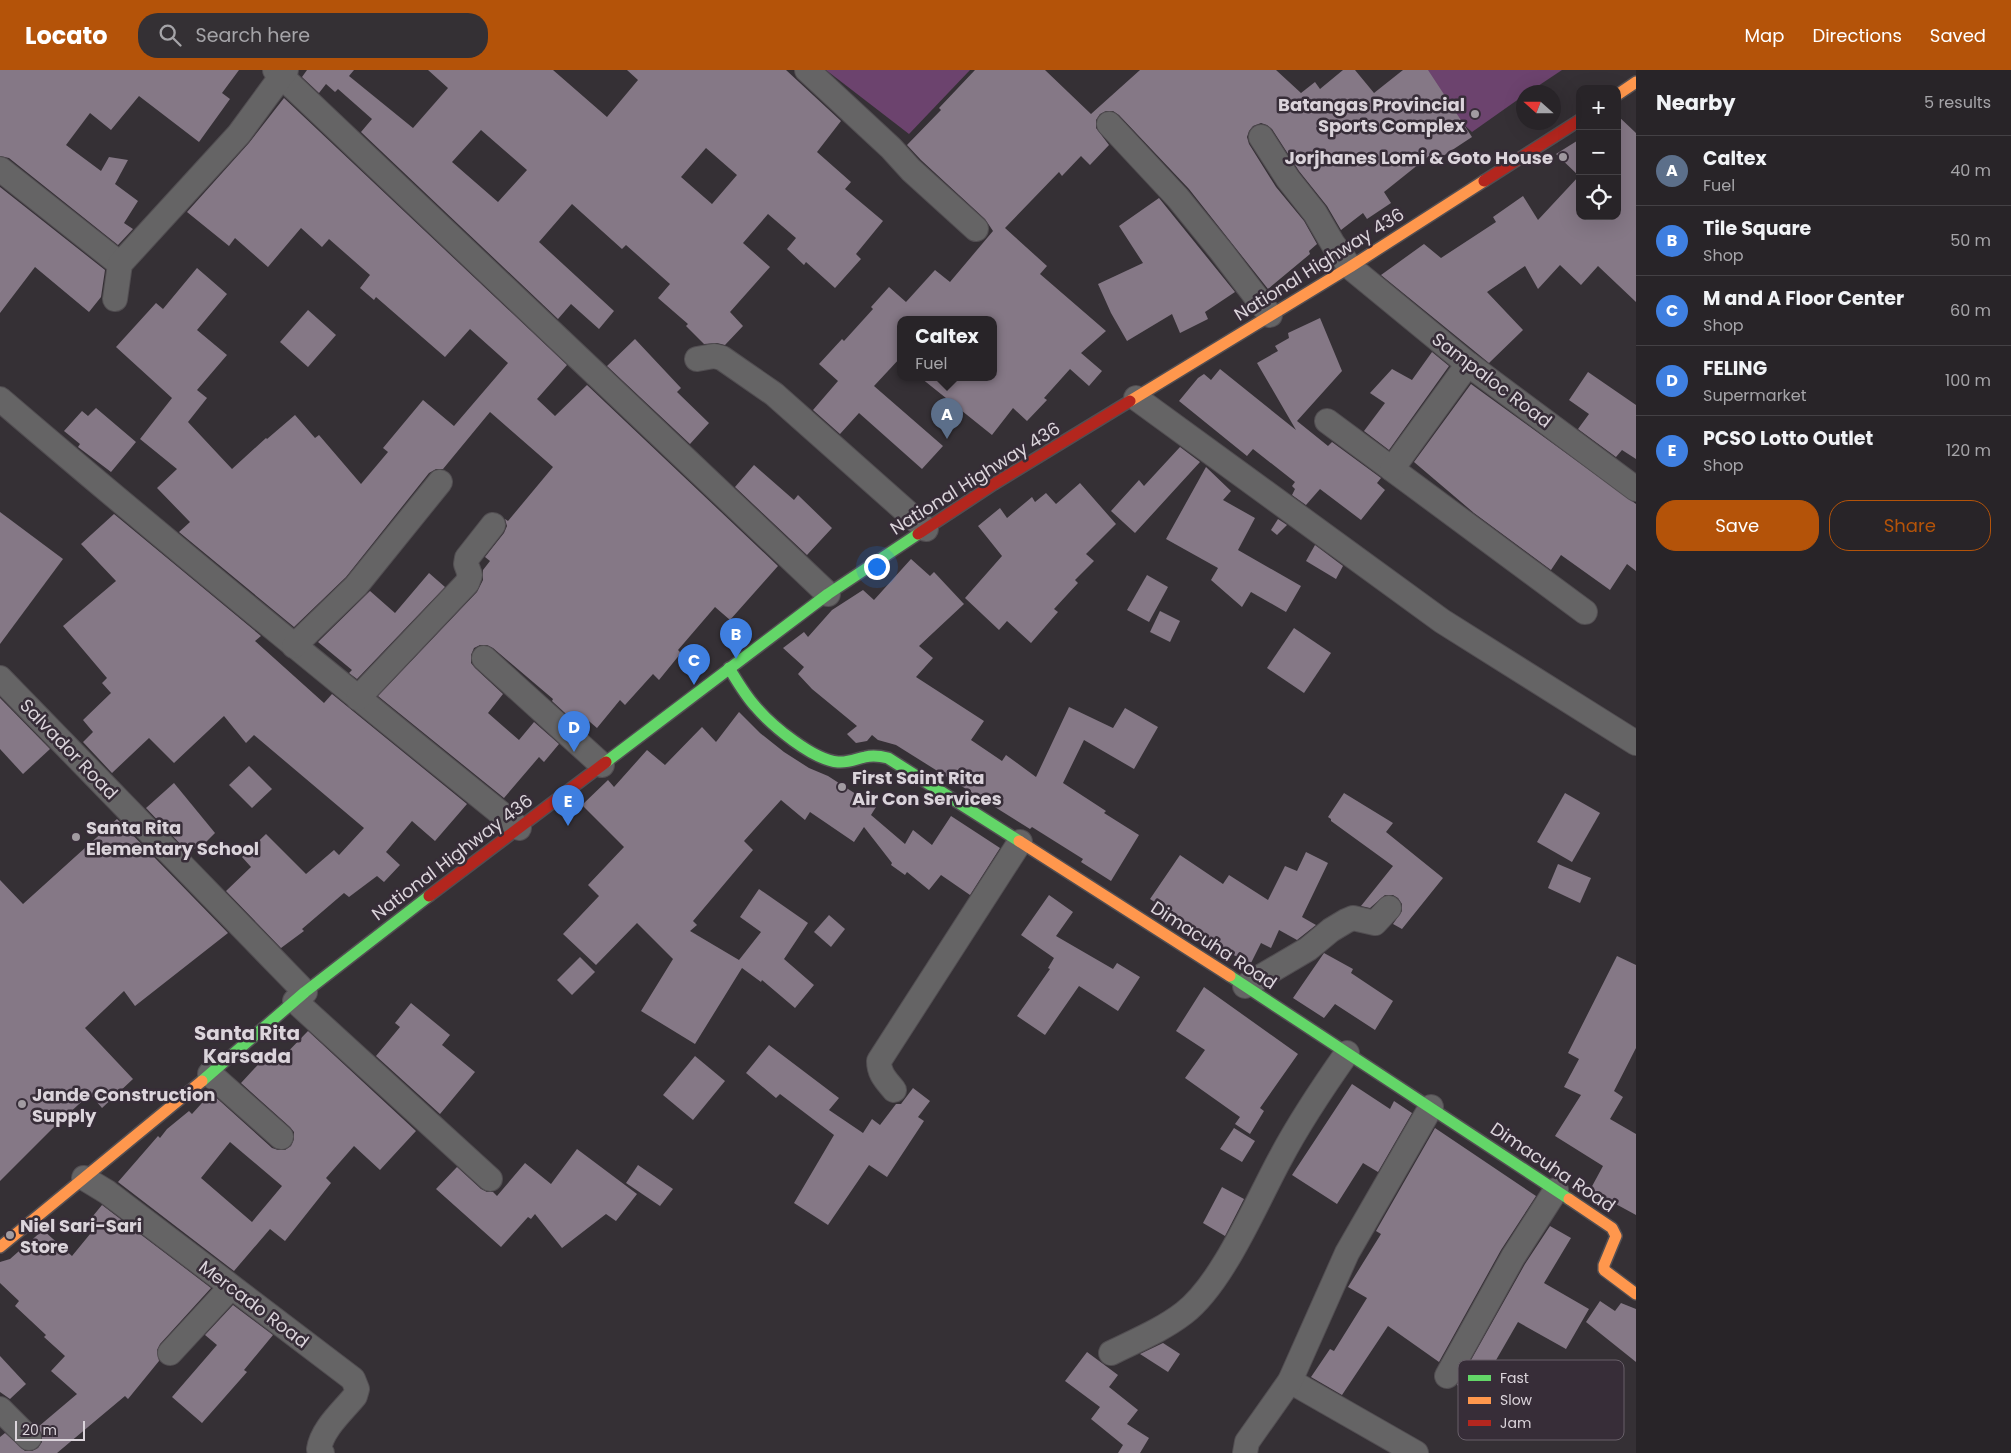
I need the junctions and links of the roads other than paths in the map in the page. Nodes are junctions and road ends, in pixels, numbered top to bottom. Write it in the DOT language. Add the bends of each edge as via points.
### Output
graph roads {
  1 [pos="807,70"];
  2 [pos="280,72"];
  3 [pos="1636,82"];
  4 [pos="1621,91"];
  5 [pos="1576,123"];
  6 [pos="1110,124"];
  7 [pos="1260,136"];
  8 [pos="0,169"];
  9 [pos="976,229"];
  10 [pos="120,264"];
  11 [pos="1350,267"];
  12 [pos="115,298"];
  13 [pos="1270,315"];
  14 [pos="697,359"];
  15 [pos="1468,364"];
  16 [pos="0,398"];
  17 [pos="1136,398"];
  18 [pos="1327,421"];
  19 [pos="1392,469"];
  20 [pos="440,482"];
  21 [pos="1636,489"];
  22 [pos="493,525"];
  23 [pos="926,529"];
  24 [pos="828,594"];
  25 [pos="1585,612"];
  26 [pos="294,646"];
  27 [pos="484,658"];
  28 [pos="729,668"];
  29 [pos="0,678"];
  30 [pos="358,698"];
  31 [pos="1636,743"];
  32 [pos="602,765"];
  33 [pos="519,828"];
  34 [pos="1020,842"];
  35 [pos="1388,908"];
  36 [pos="1245,986"];
  37 [pos="300,997"];
  38 [pos="1347,1052"];
  39 [pos="210,1074"];
  40 [pos="894,1090"];
  41 [pos="1431,1107"];
  42 [pos="281,1137"];
  43 [pos="84,1178"];
  44 [pos="490,1179"];
  45 [pos="1556,1190"];
  46 [pos="0,1248"];
  47 [pos="231,1287"];
  48 [pos="1636,1294"];
  49 [pos="170,1353"];
  50 [pos="1111,1353"];
  51 [pos="1447,1376"];
  52 [pos="1290,1381"];
  53 [pos="0,1409"];
  54 [pos="29,1438"];
  55 [pos="322,1453"];
  56 [pos="1245,1453"];
  57 [pos="1416,1453"];
  1 -- 9 [label="street"];
  2 -- 10 [label="street" via="239,134"];
  2 -- 24 [label="street"];
  3 -- 4 [label="main road"];
  5 -- 11 [label="main road, National Highway 436"];
  6 -- 13 [label="street" via="1178,198"];
  7 -- 11 [label="street, Sampaloc Road"];
  8 -- 10 [label="street"];
  10 -- 12 [label="street"];
  11 -- 13 [label="main road, National Highway 436"];
  11 -- 15 [label="street, Sampaloc Road"];
  13 -- 17 [label="main road, National Highway 436"];
  14 -- 23 [label="street" via="722,358 774,394"];
  15 -- 19 [label="street"];
  15 -- 21 [label="street, Sampaloc Road"];
  16 -- 26 [label="street"];
  17 -- 23 [label="main road, National Highway 436"];
  17 -- 31 [label="street" via="1442,621"];
  18 -- 19 [label="street"];
  19 -- 25 [label="street"];
  20 -- 26 [label="street" via="356,586"];
  22 -- 30 [label="street" via="467,558 470,576 467,583"];
  23 -- 24 [label="main road, National Highway 436"];
  24 -- 28 [label="main road, National Highway 436"];
  26 -- 30 [label="street"];
  27 -- 32 [label="street"];
  28 -- 32 [label="main road, National Highway 436"];
  28 -- 34 [label="main road, Dimacuha Road" via="756,707 814,753 836,762 872,754 888,758"];
  29 -- 37 [label="street, Salvador Road"];
  30 -- 33 [label="street"];
  32 -- 33 [label="main road, National Highway 436"];
  33 -- 37 [label="main road, National Highway 436"];
  34 -- 36 [label="main road, Dimacuha Road"];
  34 -- 40 [label="street" via="879,1061 882,1076"];
  35 -- 36 [label="street" via="1376,923 1353,918 1346,920 1308,949"];
  36 -- 38 [label="main road, Dimacuha Road"];
  37 -- 39 [label="main road, National Highway 436"];
  37 -- 44 [label="street, Salvador Road"];
  38 -- 41 [label="main road, Dimacuha Road"];
  38 -- 50 [label="street" via="1296,1129 1234,1246 1205,1292 1185,1312 1162,1327"];
  39 -- 42 [label="street"];
  39 -- 43 [label="main road, National Highway 436"];
  41 -- 45 [label="main road, Dimacuha Road"];
  41 -- 52 [label="street" via="1347,1253"];
  43 -- 46 [label="main road, National Highway 436"];
  43 -- 47 [label="street, Mercado Road"];
  45 -- 48 [label="main road, Dimacuha Road" via="1615,1232 1604,1270"];
  45 -- 51 [label="street" via="1513,1257"];
  47 -- 49 [label="street"];
  47 -- 55 [label="street, Mercado Road" via="353,1379 357,1389 324,1433 319,1450"];
  52 -- 56 [label="street" via="1247,1442"];
  52 -- 57 [label="street"];
  53 -- 54 [label="street"];
}
